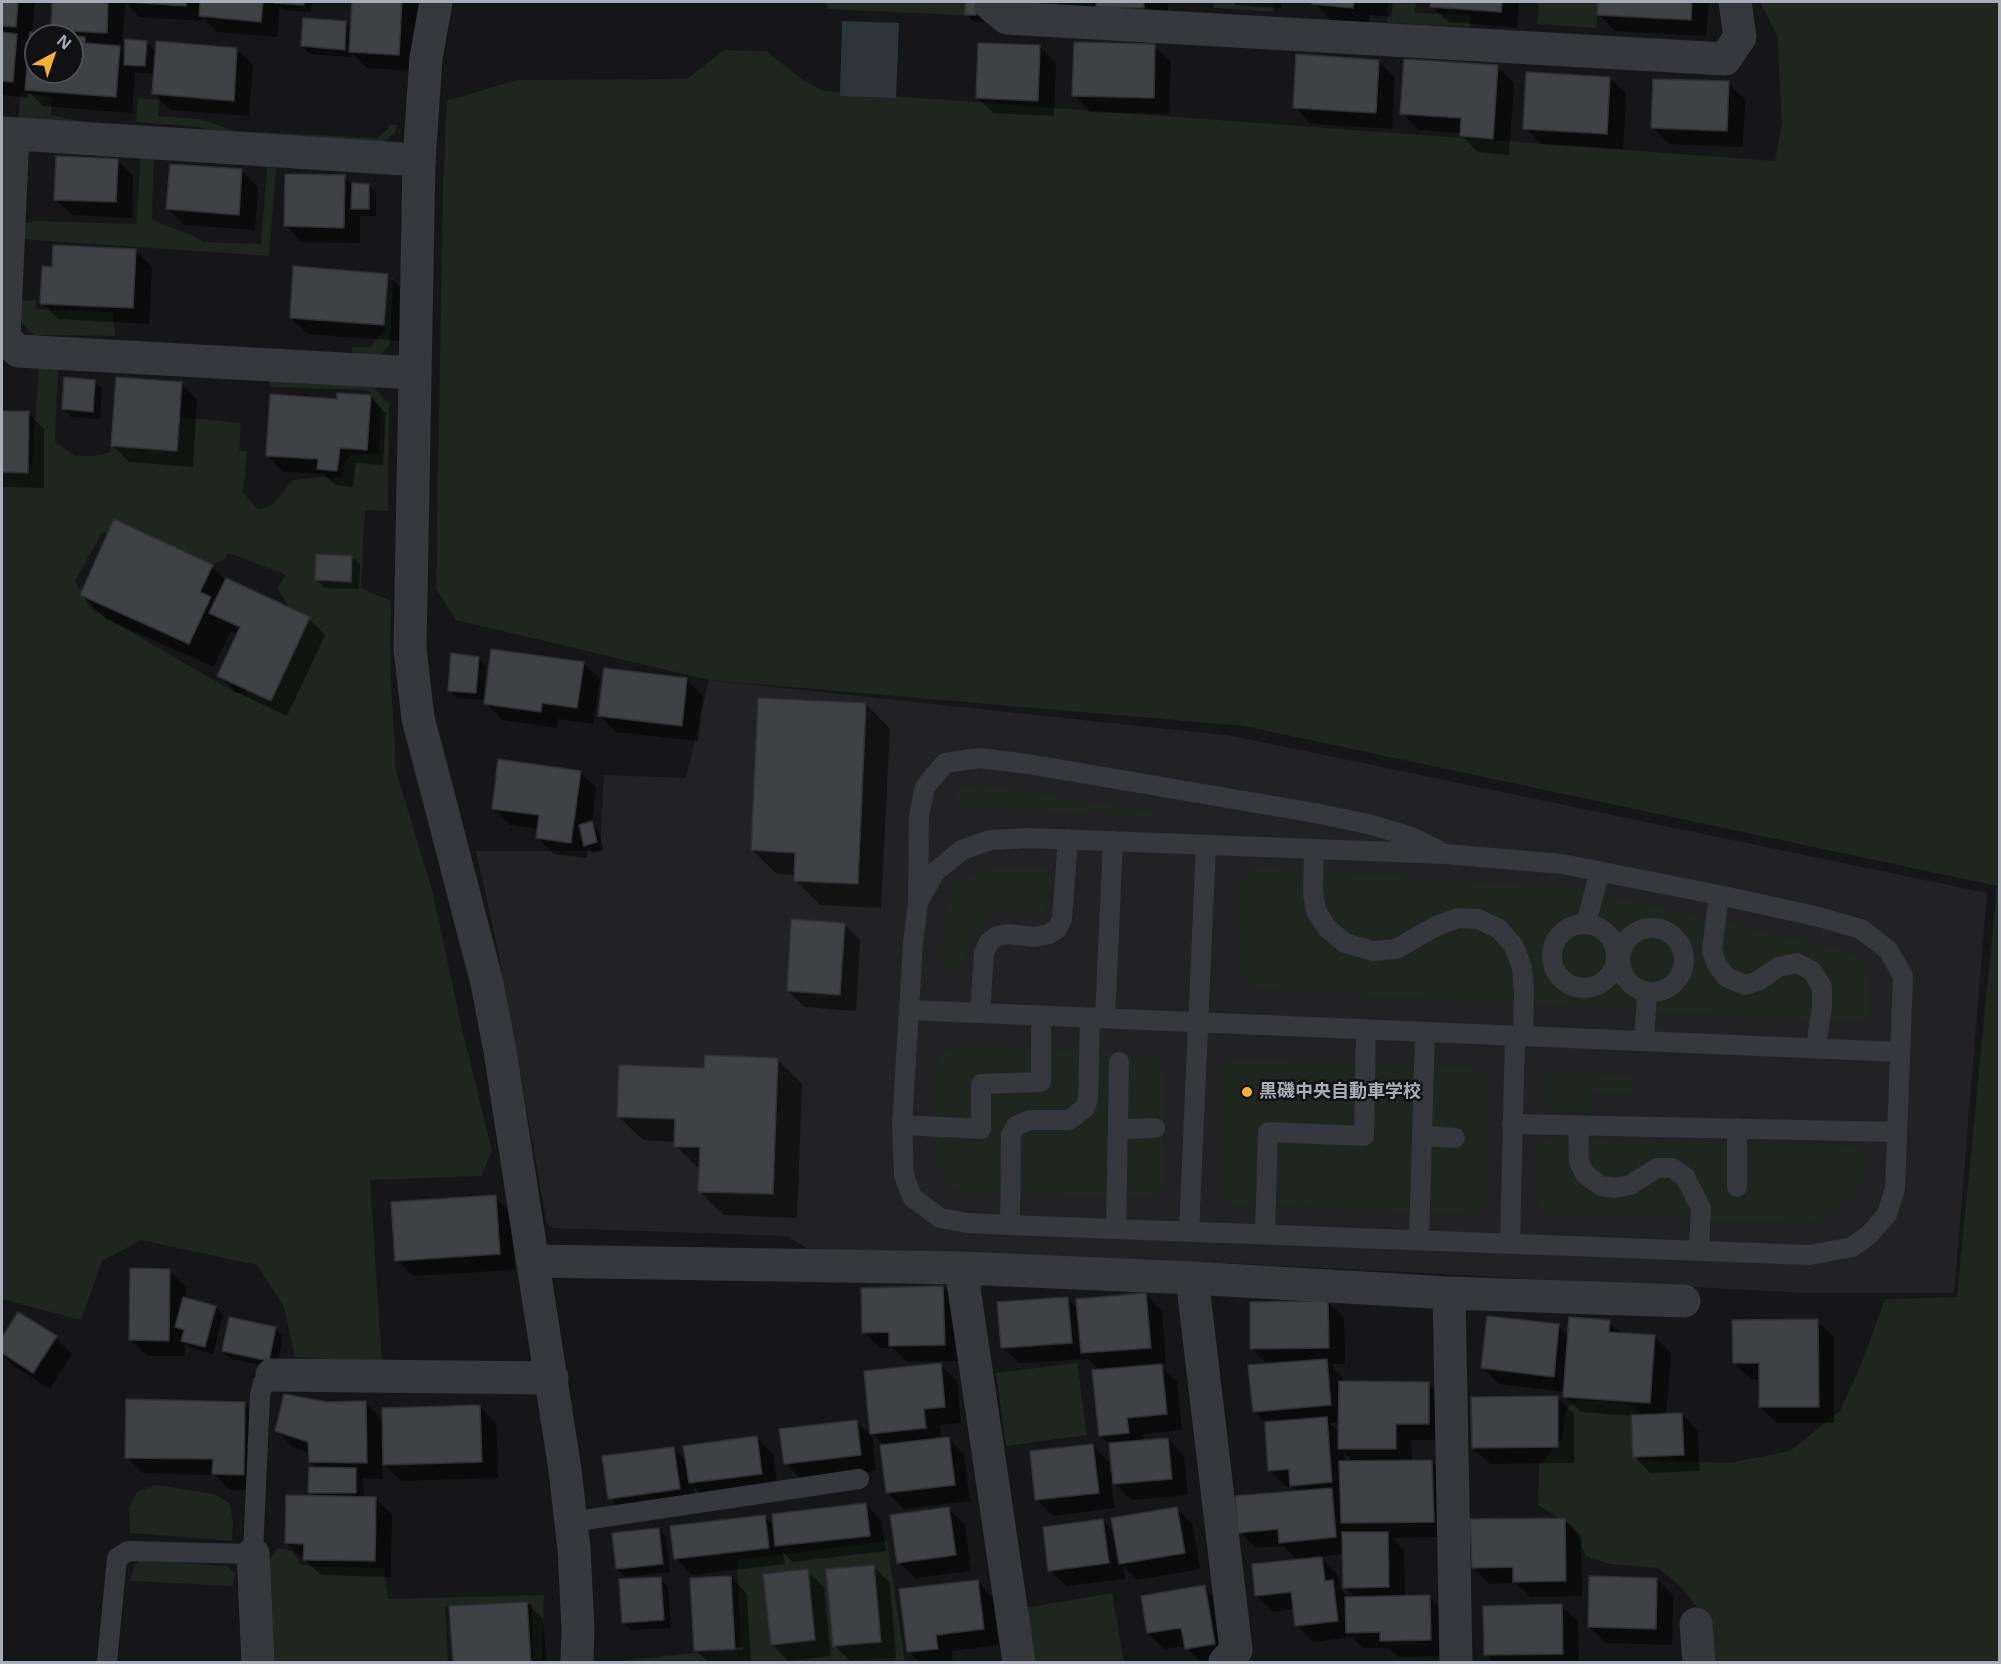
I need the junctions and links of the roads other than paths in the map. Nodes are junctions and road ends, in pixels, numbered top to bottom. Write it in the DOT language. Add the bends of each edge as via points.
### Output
graph roads {
  1 [pos="436,2"];
  2 [pos="992,2"];
  3 [pos="1735,2"];
  4 [pos="7,133"];
  5 [pos="419,160"];
  6 [pos="415,373"];
  7 [pos="1068,838"];
  8 [pos="1113,841"];
  9 [pos="1206,844"];
  10 [pos="1314,849"];
  11 [pos="1446,854"];
  12 [pos="1600,871"];
  13 [pos="1719,895"];
  14 [pos="918,902"];
  15 [pos="1586,923"];
  16 [pos="1617,964"];
  17 [pos="1647,992"];
  18 [pos="909,1010"];
  19 [pos="980,1013"];
  20 [pos="1041,1016"];
  21 [pos="1098,1018"];
  22 [pos="1198,1023"];
  23 [pos="1366,1029"];
  24 [pos="1425,1032"];
  25 [pos="1519,1036"];
  26 [pos="1644,1041"];
  27 [pos="1816,1048"];
  28 [pos="1900,1052"];
  29 [pos="1119,1062"];
  30 [pos="1512,1124"];
  31 [pos="902,1125"];
  32 [pos="1578,1126"];
  33 [pos="1155,1128"];
  34 [pos="1737,1128"];
  35 [pos="1118,1129"];
  36 [pos="1897,1132"];
  37 [pos="1422,1136"];
  38 [pos="1455,1138"];
  39 [pos="1737,1187"];
  40 [pos="1010,1225"];
  41 [pos="1116,1229"];
  42 [pos="1189,1231"];
  43 [pos="1265,1234"];
  44 [pos="1419,1239"];
  45 [pos="1510,1243"];
  46 [pos="1699,1250"];
  47 [pos="534,1261"];
  48 [pos="961,1268"];
  49 [pos="1192,1278"];
  50 [pos="1449,1293"];
  51 [pos="1684,1301"];
  52 [pos="272,1375"];
  53 [pos="552,1378"];
  54 [pos="859,1479"];
  55 [pos="571,1522"];
  56 [pos="254,1554"];
  57 [pos="1695,1624"];
  58 [pos="108,1662"];
  59 [pos="258,1662"];
  60 [pos="578,1662"];
  61 [pos="1019,1662"];
  62 [pos="1225,1662"];
  63 [pos="1456,1662"];
  64 [pos="1699,1662"];
  1 -- 5 [label="street" via="426,58"];
  2 -- 3 [label="street" via="1007,18 1725,59 1740,38"];
  4 -- 5 [label="street"];
  4 -- 6 [label="street" via="4,338 18,351"];
  5 -- 6 [label="street"];
  6 -- 47 [label="street" via="410,650 418,718 487,983"];
  7 -- 8 [label="lane"];
  7 -- 14 [label="lane" via="990,840 962,850 935,872"];
  7 -- 19 [label="lane" via="1062,919 1057,929 1034,937 997,936 989,942 984,953"];
  8 -- 9 [label="lane"];
  8 -- 21 [label="lane"];
  9 -- 10 [label="lane"];
  9 -- 22 [label="lane"];
  10 -- 11 [label="lane"];
  10 -- 25 [label="lane" via="1312,892 1317,911 1327,928 1345,943 1373,951 1396,949 1458,918 1478,919 1499,929 1514,946 1522,968 1524,992"];
  11 -- 12 [label="lane"];
  11 -- 14 [label="lane" via="1409,836 1315,813 979,758 945,763 925,787 919,816"];
  12 -- 13 [label="lane"];
  12 -- 15 [label="lane"];
  13 -- 27 [label="lane" via="1712,950 1717,964 1726,977 1745,985 1778,967 1797,963 1812,971 1822,987"];
  13 -- 28 [label="lane" via="1861,929 1888,950 1903,976"];
  14 -- 18 [label="lane"];
  15 -- 16 [label="lane" via="1598,926 1613,942"];
  15 -- 16 [label="lane" via="1567,927 1553,943 1551,963 1556,973 1571,986 1592,987 1610,975"];
  16 -- 17 [label="lane" via="1628,982"];
  16 -- 17 [label="lane" via="1624,942 1632,934 1642,929 1663,930 1673,935 1683,953 1682,973 1668,988"];
  17 -- 26 [label="lane"];
  18 -- 19 [label="lane"];
  18 -- 31 [label="lane"];
  19 -- 20 [label="lane"];
  20 -- 21 [label="lane"];
  20 -- 31 [label="lane" via="1041,1082 981,1084 981,1129"];
  21 -- 22 [label="lane"];
  21 -- 40 [label="lane" via="1085,1108 1069,1120 1030,1120 1016,1126 1011,1135"];
  22 -- 23 [label="lane"];
  22 -- 42 [label="lane"];
  23 -- 24 [label="lane"];
  23 -- 43 [label="lane" via="1364,1136 1268,1132"];
  24 -- 25 [label="lane"];
  24 -- 37 [label="lane"];
  25 -- 26 [label="lane"];
  25 -- 30 [label="lane"];
  26 -- 27 [label="lane"];
  27 -- 28 [label="lane"];
  28 -- 36 [label="lane"];
  29 -- 35 [label="lane"];
  30 -- 32 [label="lane"];
  30 -- 45 [label="lane"];
  31 -- 40 [label="lane" via="904,1175 912,1197 940,1218"];
  32 -- 34 [label="lane"];
  32 -- 46 [label="lane" via="1579,1162 1585,1174 1600,1186 1630,1185 1657,1168 1672,1168 1685,1177 1701,1208"];
  33 -- 35 [label="lane"];
  34 -- 36 [label="lane"];
  34 -- 39 [label="lane"];
  35 -- 41 [label="lane"];
  36 -- 46 [label="lane" via="1895,1189 1887,1214 1852,1247 1810,1255"];
  37 -- 38 [label="lane"];
  37 -- 44 [label="lane"];
  40 -- 41 [label="lane"];
  41 -- 42 [label="lane"];
  42 -- 43 [label="lane"];
  43 -- 44 [label="lane"];
  44 -- 45 [label="lane"];
  45 -- 46 [label="lane"];
  47 -- 48 [label="street"];
  47 -- 53 [label="street"];
  48 -- 49 [label="street"];
  48 -- 61 [label="street"];
  49 -- 50 [label="street"];
  49 -- 62 [label="street" via="1236,1650"];
  50 -- 51 [label="street"];
  50 -- 63 [label="street"];
  52 -- 53 [label="street"];
  52 -- 56 [label="lane" via="263,1383 260,1395"];
  53 -- 55 [label="street"];
  54 -- 55 [label="lane"];
  55 -- 60 [label="street"];
  56 -- 58 [label="lane" via="128,1551 117,1558"];
  56 -- 59 [label="street"];
  57 -- 64 [label="street"];
}
